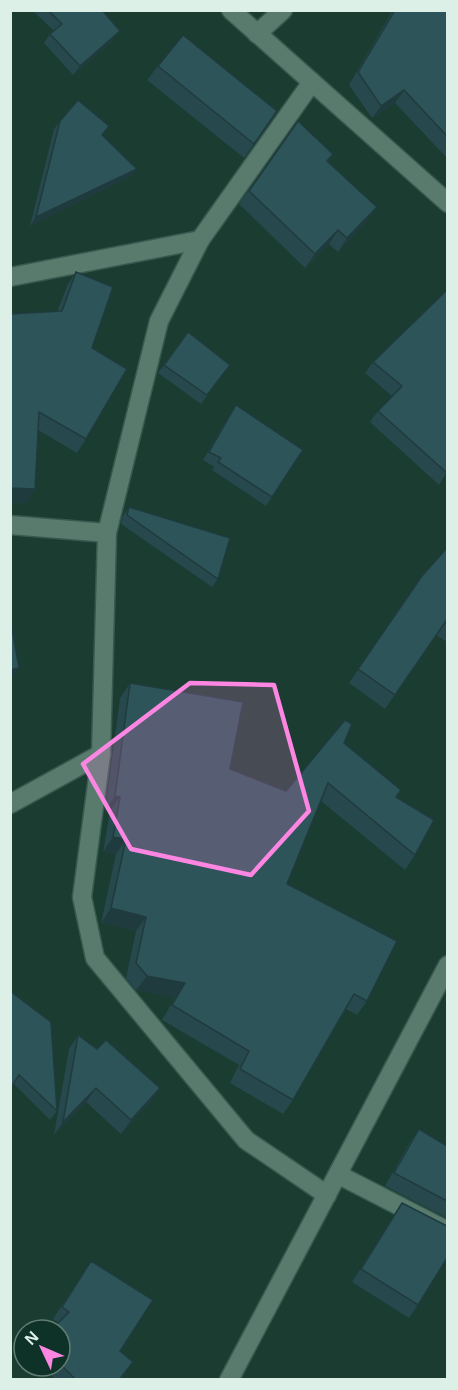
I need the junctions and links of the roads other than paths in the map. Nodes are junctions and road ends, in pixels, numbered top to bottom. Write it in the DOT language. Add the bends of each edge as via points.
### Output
graph roads {
  1 [pos="231,10"];
  2 [pos="284,10"];
  3 [pos="257,34"];
  4 [pos="312,82"];
  5 [pos="447,203"];
  6 [pos="200,240"];
  7 [pos="10,278"];
  8 [pos="10,525"];
  9 [pos="107,532"];
  10 [pos="101,754"];
  11 [pos="10,804"];
  12 [pos="447,965"];
  13 [pos="339,1174"];
  14 [pos="327,1195"];
  15 [pos="447,1231"];
  16 [pos="229,1380"];
  1 -- 3 [label="street"];
  2 -- 3 [label="street"];
  3 -- 4 [label="street"];
  4 -- 5 [label="street"];
  4 -- 6 [label="street"];
  6 -- 7 [label="street"];
  6 -- 9 [label="street" via="159,321"];
  8 -- 9 [label="street"];
  9 -- 10 [label="street"];
  10 -- 11 [label="street"];
  10 -- 14 [label="street" via="82,897 95,958 246,1140"];
  12 -- 13 [label="street"];
  13 -- 14 [label="street"];
  13 -- 15 [label="street"];
  14 -- 16 [label="street"];
}
